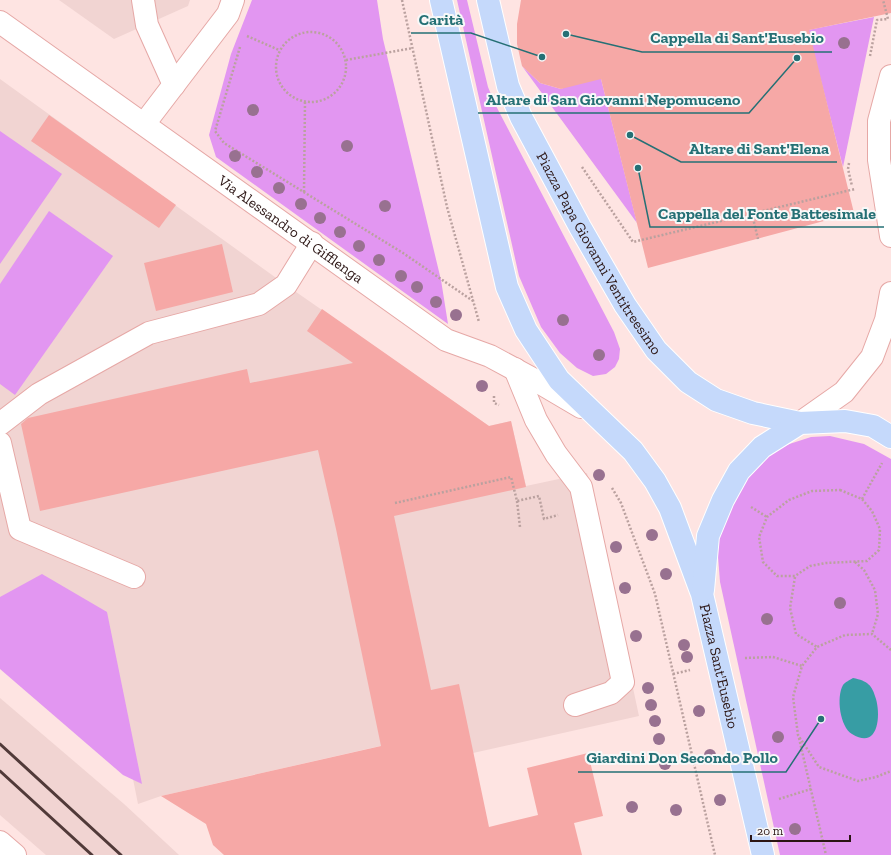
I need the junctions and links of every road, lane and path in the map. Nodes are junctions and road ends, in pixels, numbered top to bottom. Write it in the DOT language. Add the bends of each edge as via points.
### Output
graph roads {
  1 [pos="143,0"];
  2 [pos="233,0"];
  3 [pos="441,0"];
  4 [pos="488,0"];
  5 [pos="0,22"];
  6 [pos="244,35"];
  7 [pos="241,42"];
  8 [pos="413,48"];
  9 [pos="280,50"];
  10 [pos="346,60"];
  11 [pos="891,76"];
  12 [pos="174,85"];
  13 [pos="305,102"];
  14 [pos="144,124"];
  15 [pos="860,189"];
  16 [pos="304,193"];
  17 [pos="752,214"];
  18 [pos="891,236"];
  19 [pos="758,239"];
  20 [pos="642,241"];
  21 [pos="312,243"];
  22 [pos="891,293"];
  23 [pos="474,301"];
  24 [pos="515,369"];
  25 [pos="594,415"];
  26 [pos="800,423"];
  27 [pos="0,424"];
  28 [pos="891,437"];
  29 [pos="0,443"];
  30 [pos="884,461"];
  31 [pos="862,499"];
  32 [pos="517,501"];
  33 [pos="395,503"];
  34 [pos="562,514"];
  35 [pos="520,527"];
  36 [pos="854,562"];
  37 [pos="795,576"];
  38 [pos="134,577"];
  39 [pos="702,594"];
  40 [pos="872,634"];
  41 [pos="817,647"];
  42 [pos="891,650"];
  43 [pos="741,658"];
  44 [pos="802,666"];
  45 [pos="692,669"];
  46 [pos="673,674"];
  47 [pos="575,705"];
  48 [pos="798,735"];
  49 [pos="891,771"];
  50 [pos="811,789"];
  51 [pos="773,800"];
  52 [pos="0,842"];
  53 [pos="15,855"];
  54 [pos="762,855"];
  55 [pos="826,855"];
  1 -- 12 [label="street" via="147,25"];
  2 -- 12 [label="street" via="228,14"];
  3 -- 25 [label="main road" via="508,287 526,330 559,380"];
  4 -- 26 [label="main road, Piazza Papa Giovanni Ventitreesimo" via="508,86 521,117 625,305 656,350 688,382 716,400"];
  5 -- 14 [label="street, Via Alessandro di Gifflenga"];
  6 -- 9 [label="path"];
  7 -- 16 [label="path" via="215,131 224,143"];
  8 -- 10 [label="path"];
  9 -- 10 [label="path" via="286,41 295,35 316,32 336,41"];
  9 -- 13 [label="path" via="276,61 276,73 280,84 287,93"];
  10 -- 13 [label="path" via="346,71 338,90 319,101"];
  11 -- 18 [label="street" via="879,120 879,160"];
  12 -- 14 [label="street"];
  13 -- 16 [label="path"];
  14 -- 21 [label="street, Via Alessandro di Gifflenga"];
  15 -- 17 [label="path"];
  16 -- 23 [label="path" via="404,253"];
  17 -- 19 [label="path"];
  17 -- 20 [label="path"];
  21 -- 24 [label="street, Via Alessandro di Gifflenga" via="446,340 490,356"];
  21 -- 27 [label="street" via="286,285 259,304 149,333 39,394"];
  22 -- 26 [label="street, Piazza Sant'Eusebio" via="886,320 872,357 844,392"];
  24 -- 25 [label="street, Via Alessandro di Gifflenga"];
  24 -- 47 [label="street" via="536,420 556,454 581,487 623,682 612,693"];
  25 -- 39 [label="main road, Piazza Sant'Eusebio" via="633,451 655,480 670,508"];
  26 -- 28 [label="main road, Piazza Sant'Eusebio" via="845,421 873,426"];
  26 -- 39 [label="main road, Piazza Sant'Eusebio" via="762,447 739,471 708,536"];
  29 -- 38 [label="street" via="20,529"];
  30 -- 31 [label="path"];
  31 -- 36 [label="path" via="880,529 879,550 867,561"];
  31 -- 37 [label="path" via="840,490 812,491 789,500 767,518 759,537 763,562 777,576"];
  32 -- 33 [label="path" via="512,477"];
  32 -- 34 [label="path" via="539,496 544,519"];
  32 -- 35 [label="path"];
  36 -- 37 [label="path" via="810,566"];
  36 -- 40 [label="path" via="864,570 875,590 878,614"];
  37 -- 41 [label="path" via="790,608 796,634"];
  39 -- 54 [label="main road, Piazza Sant'Eusebio"];
  40 -- 41 [label="path" via="845,635"];
  40 -- 42 [label="path"];
  41 -- 44 [label="path"];
  43 -- 44 [label="path" via="773,657"];
  44 -- 48 [label="path" via="793,697"];
  45 -- 46 [label="path"];
  48 -- 49 [label="path" via="819,767 858,781"];
  48 -- 50 [label="path"];
  50 -- 51 [label="path"];
  50 -- 55 [label="path"];
  52 -- 53 [label="street"];
}
